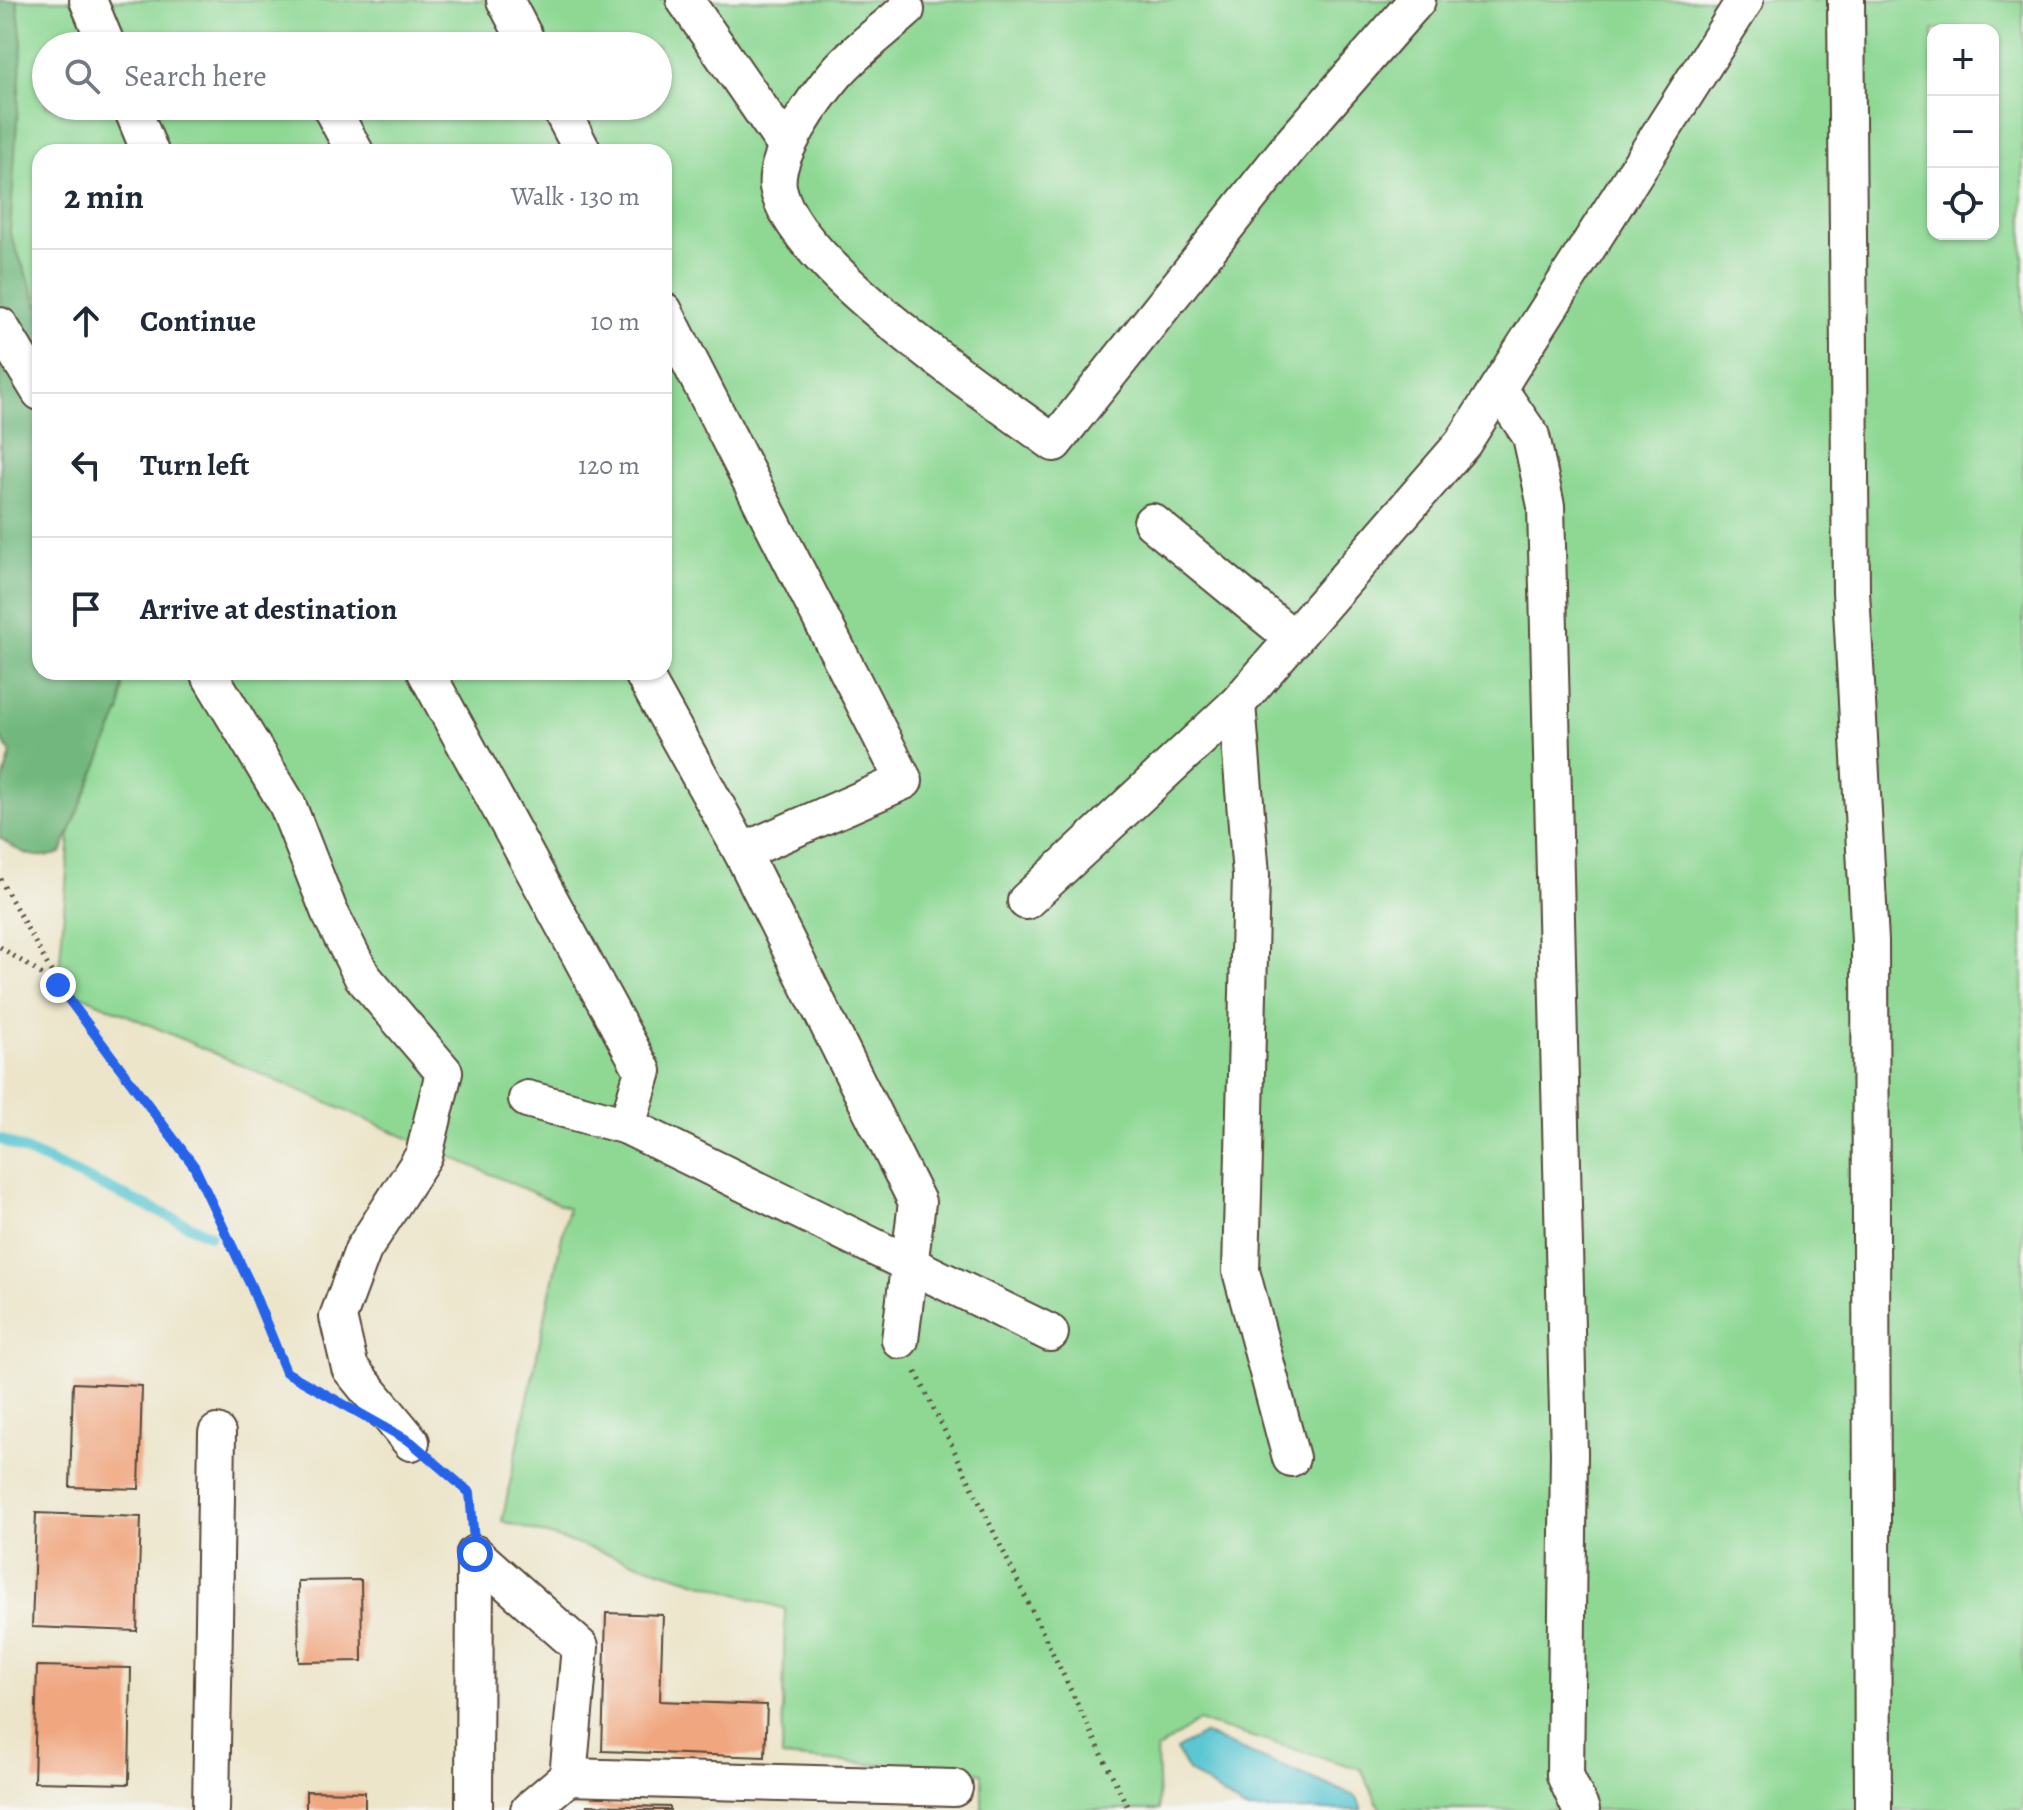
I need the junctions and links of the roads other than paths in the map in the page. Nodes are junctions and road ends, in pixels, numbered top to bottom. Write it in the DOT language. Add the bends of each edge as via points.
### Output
graph roads {
  1 [pos="88,0"];
  2 [pos="505,0"];
  3 [pos="685,0"];
  4 [pos="1417,0"];
  5 [pos="1745,0"];
  6 [pos="1846,0"];
  7 [pos="906,10"];
  8 [pos="101,32"];
  9 [pos="522,32"];
  10 [pos="137,120"];
  11 [pos="338,120"];
  12 [pos="566,120"];
  13 [pos="147,144"];
  14 [pos="351,144"];
  15 [pos="579,144"];
  16 [pos="786,146"];
  17 [pos="0,326"];
  18 [pos="672,327"];
  19 [pos="32,379"];
  20 [pos="1498,388"];
  21 [pos="1152,522"];
  22 [pos="1294,639"];
  23 [pos="213,680"];
  24 [pos="430,680"];
  25 [pos="646,680"];
  26 [pos="1237,704"];
  27 [pos="742,852"];
  28 [pos="1026,901"];
  29 [pos="527,1099"];
  30 [pos="627,1126"];
  31 [pos="911,1265"];
  32 [pos="1050,1333"];
  33 [pos="900,1340"];
  34 [pos="217,1433"];
  35 [pos="411,1442"];
  36 [pos="1291,1458"];
  37 [pos="568,1777"];
  38 [pos="954,1788"];
  39 [pos="211,1810"];
  40 [pos="474,1810"];
  41 [pos="529,1810"];
  42 [pos="1581,1810"];
  43 [pos="1873,1810"];
  1 -- 8 [label="street"];
  2 -- 9 [label="street"];
  3 -- 16 [label="street"];
  4 -- 16 [label="street" via="1290,146 1054,443 872,307 796,229 778,186"];
  5 -- 20 [label="street"];
  6 -- 43 [label="street" via="1851,591 1870,941"];
  7 -- 16 [label="street" via="838,71"];
  10 -- 13 [label="street"];
  11 -- 14 [label="street"];
  12 -- 15 [label="street"];
  17 -- 19 [label="street"];
  18 -- 27 [label="street" via="904,781"];
  20 -- 22 [label="street" via="1463,443"];
  20 -- 42 [label="street" via="1531,436 1546,506 1569,1453 1565,1775"];
  21 -- 22 [label="street"];
  22 -- 26 [label="street"];
  23 -- 35 [label="street" via="287,804 329,911 362,976 444,1072 424,1155 363,1250 338,1317 350,1368"];
  24 -- 30 [label="street" via="643,1071"];
  25 -- 27 [label="street"];
  26 -- 28 [label="street"];
  26 -- 36 [label="street" via="1251,875 1241,1271"];
  27 -- 31 [label="street" via="917,1202"];
  29 -- 30 [label="street"];
  30 -- 31 [label="street"];
  31 -- 32 [label="street"];
  31 -- 33 [label="street"];
  34 -- 39 [label="street"];
  37 -- 38 [label="street"];
  37 -- 40 [label="street" via="580,1647 475,1554"];
  37 -- 41 [label="street"];
}
